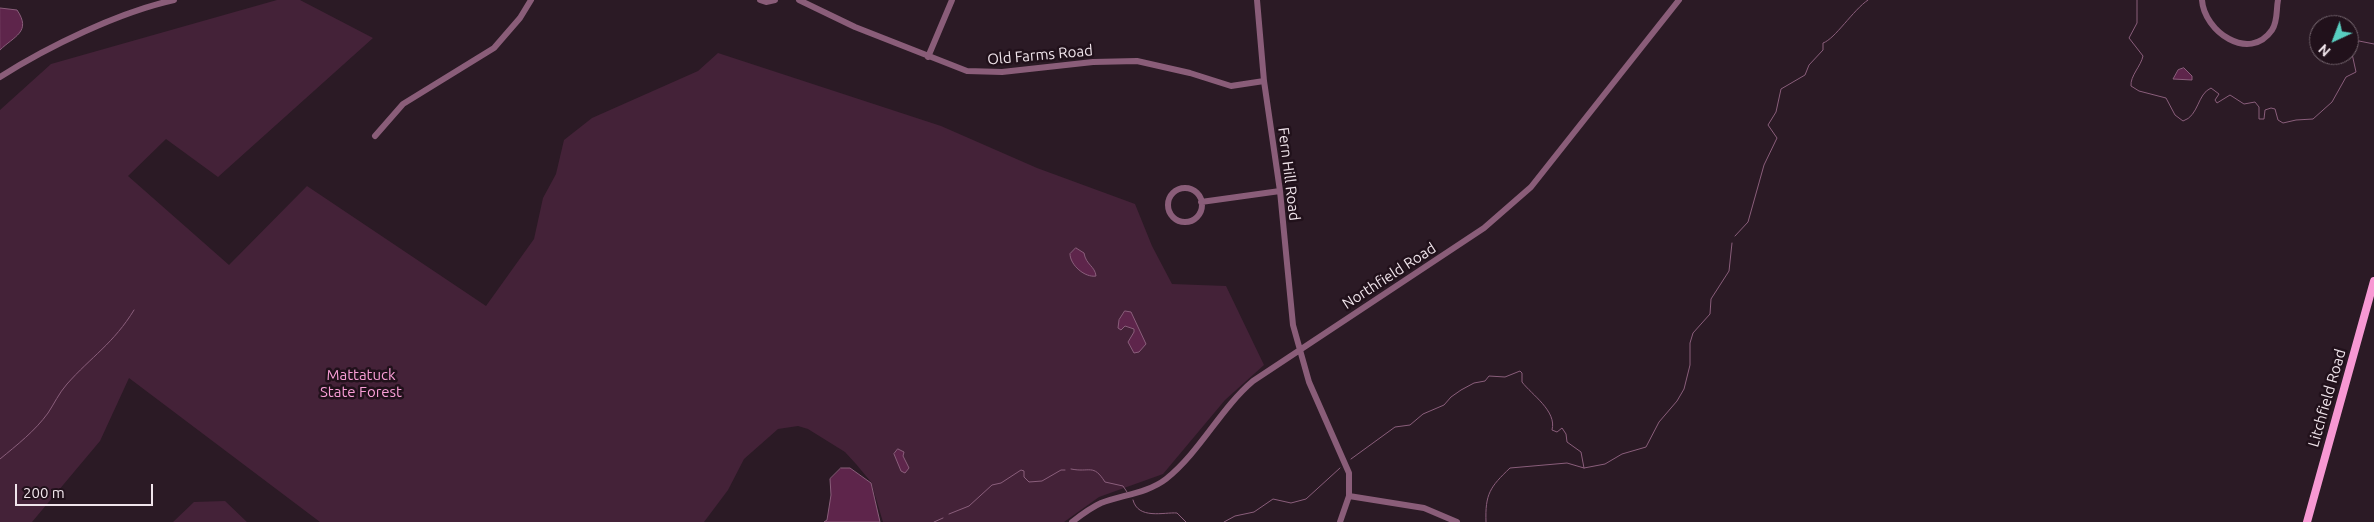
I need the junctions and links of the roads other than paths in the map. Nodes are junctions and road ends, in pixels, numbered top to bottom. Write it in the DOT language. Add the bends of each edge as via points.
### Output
graph roads {
  1 [pos="174,0"];
  2 [pos="532,0"];
  3 [pos="760,0"];
  4 [pos="775,0"];
  5 [pos="799,0"];
  6 [pos="952,0"];
  7 [pos="1257,0"];
  8 [pos="1679,0"];
  9 [pos="2202,0"];
  10 [pos="2278,0"];
  11 [pos="928,57"];
  12 [pos="0,77"];
  13 [pos="1264,81"];
  14 [pos="375,136"];
  15 [pos="1280,191"];
  16 [pos="1201,202"];
  17 [pos="2374,281"];
  18 [pos="1299,350"];
  19 [pos="1350,496"];
  20 [pos="1072,522"];
  21 [pos="1340,522"];
  22 [pos="1457,522"];
  23 [pos="2307,522"];
  1 -- 12 [label="street" via="141,8 101,25 22,62"];
  2 -- 14 [label="street" via="494,48 403,104"];
  3 -- 4 [label="street"];
  5 -- 11 [label="street, Old Farms Road"];
  6 -- 11 [label="street"];
  7 -- 13 [label="street, Fern Hill Road"];
  8 -- 18 [label="street, Northfield Road" via="1531,187 1484,228"];
  9 -- 10 [label="street" via="2206,16 2218,31 2232,41 2248,44 2257,42 2272,30"];
  11 -- 13 [label="street, Old Farms Road" via="950,66 982,72 1137,61 1231,86"];
  13 -- 15 [label="street, Fern Hill Road"];
  15 -- 16 [label="street"];
  15 -- 18 [label="street, Fern Hill Road" via="1293,325"];
  16 -- 16 [label="street" via="1193,191 1181,189 1170,196 1168,208 1175,219 1188,222 1198,214"];
  17 -- 23 [label="main road, Litchfield Road"];
  18 -- 19 [label="street, Fern Hill Road" via="1318,402 1347,464"];
  18 -- 20 [label="street, Northfield Road" via="1245,388 1166,479 1099,504"];
  19 -- 21 [label="street"];
  19 -- 22 [label="street" via="1424,508"];
}
